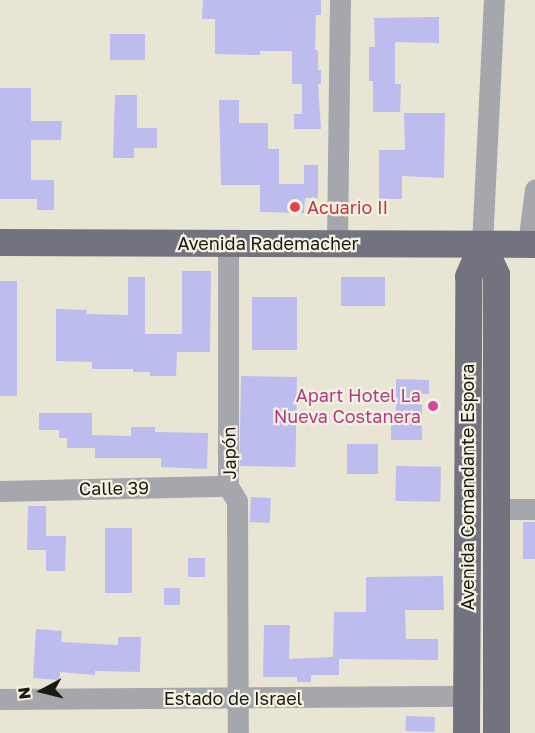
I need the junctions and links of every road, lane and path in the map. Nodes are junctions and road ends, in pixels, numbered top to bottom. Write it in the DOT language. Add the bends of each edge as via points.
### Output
graph roads {
  1 [pos="339,0"];
  2 [pos="494,0"];
  3 [pos="535,189"];
  4 [pos="0,242"];
  5 [pos="228,243"];
  6 [pos="337,243"];
  7 [pos="482,244"];
  8 [pos="531,244"];
  9 [pos="228,486"];
  10 [pos="0,491"];
  11 [pos="497,509"];
  12 [pos="535,509"];
  13 [pos="466,696"];
  14 [pos="238,698"];
  15 [pos="0,699"];
  16 [pos="238,733"];
  17 [pos="466,733"];
  18 [pos="496,733"];
  1 -- 6 [label="street"];
  2 -- 7 [label="street, Avenida Comandante Espora"];
  3 -- 8 [label="street"];
  4 -- 5 [label="main road, Avenida Rademacher"];
  5 -- 6 [label="main road, Avenida Rademacher"];
  5 -- 9 [label="street, Japón"];
  6 -- 7 [label="main road, Avenida Rademacher"];
  7 -- 8 [label="main road, Avenida Rademacher"];
  7 -- 11 [label="main road, Avenida Comandante Espora" via="496,274"];
  7 -- 13 [label="main road, Avenida Comandante Espora" via="468,276"];
  9 -- 10 [label="street, Calle 39"];
  9 -- 14 [label="street, Japón" via="237,501"];
  11 -- 12 [label="street"];
  11 -- 18 [label="main road, Avenida Comandante Espora"];
  13 -- 14 [label="street, Estado de Israel"];
  13 -- 17 [label="main road, Avenida Comandante Espora"];
  14 -- 15 [label="street, Estado de Israel"];
  14 -- 16 [label="street, Japón"];
}
